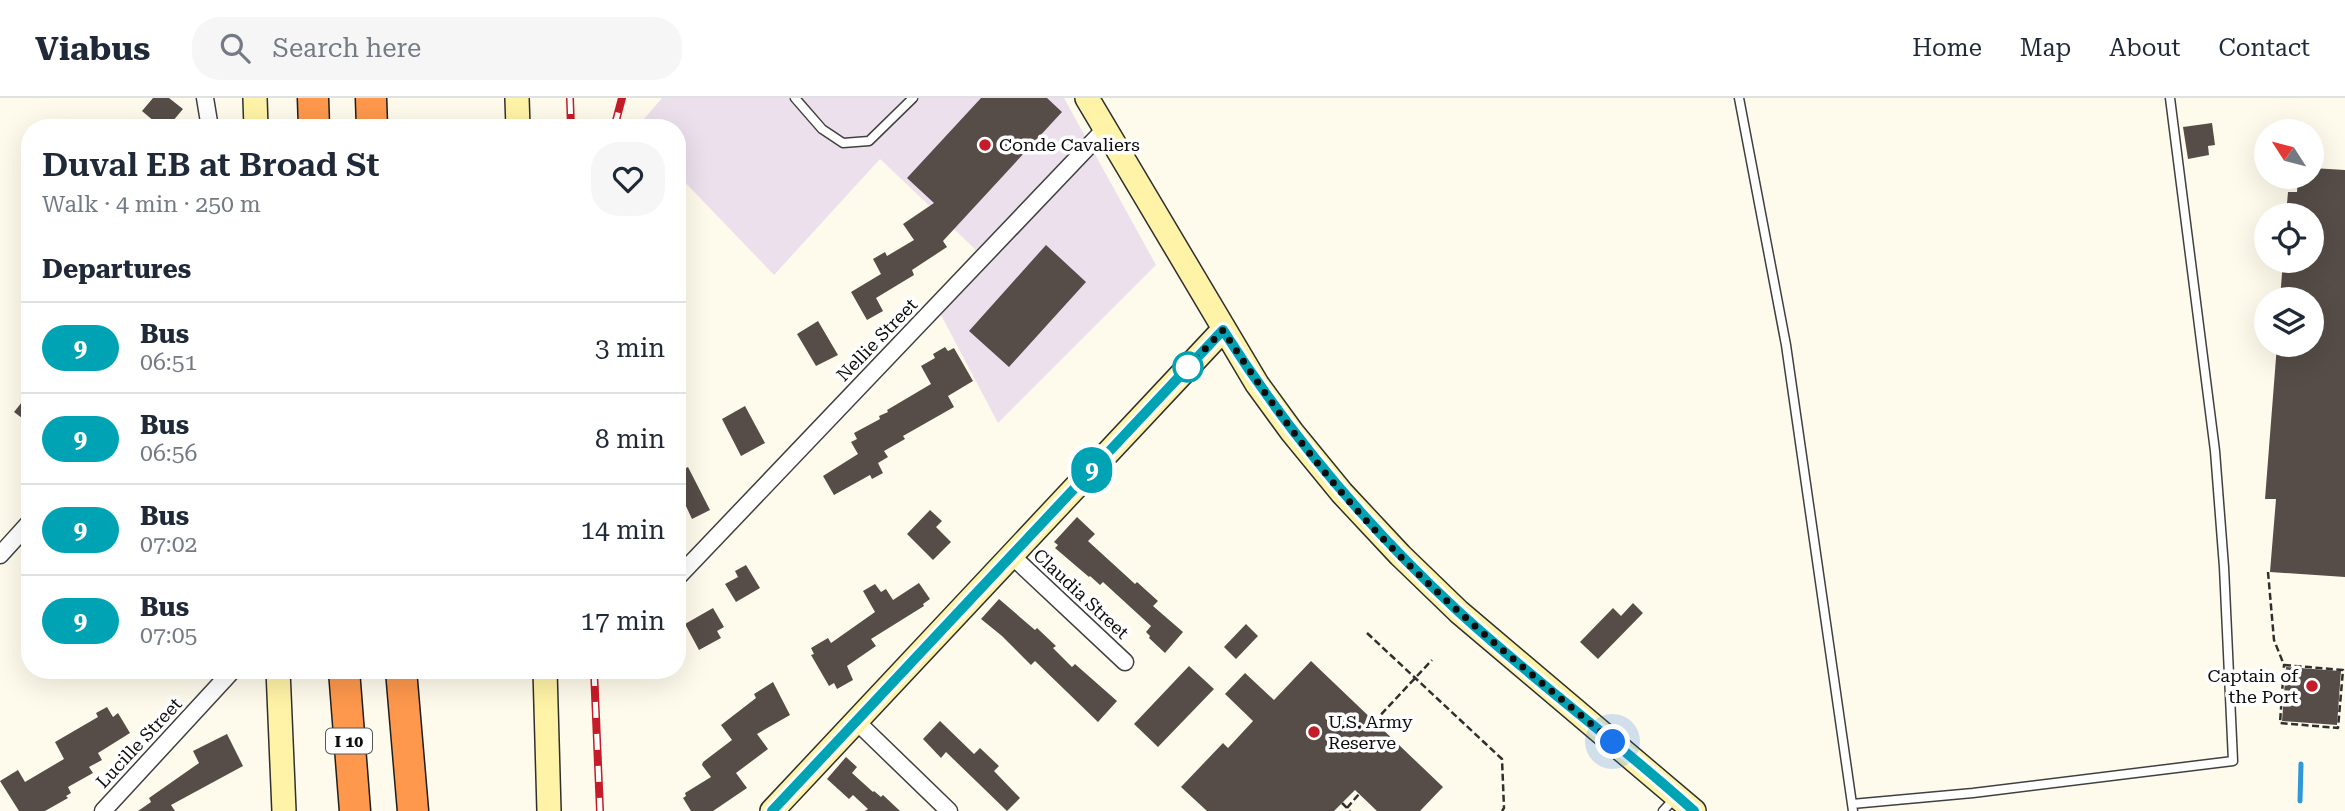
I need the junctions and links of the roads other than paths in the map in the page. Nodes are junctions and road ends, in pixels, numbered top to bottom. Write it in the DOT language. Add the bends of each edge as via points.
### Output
graph roads {
  1 [pos="205,98"];
  2 [pos="255,98"];
  3 [pos="313,98"];
  4 [pos="372,98"];
  5 [pos="517,98"];
  6 [pos="795,98"];
  7 [pos="913,98"];
  8 [pos="1087,98"];
  9 [pos="1739,98"];
  10 [pos="2170,98"];
  11 [pos="208,119"];
  12 [pos="256,119"];
  13 [pos="314,119"];
  14 [pos="373,119"];
  15 [pos="518,119"];
  16 [pos="1105,129"];
  17 [pos="1223,330"];
  18 [pos="21,533"];
  19 [pos="0,555"];
  20 [pos="1011,555"];
  21 [pos="686,569"];
  22 [pos="1125,662"];
  23 [pos="225,679"];
  24 [pos="278,679"];
  25 [pos="345,679"];
  26 [pos="402,679"];
  27 [pos="545,679"];
  28 [pos="855,720"];
  29 [pos="1670,803"];
  30 [pos="1853,808"];
  31 [pos="103,811"];
  32 [pos="284,811"];
  33 [pos="355,811"];
  34 [pos="413,811"];
  35 [pos="549,811"];
  36 [pos="772,811"];
  37 [pos="949,811"];
  38 [pos="1694,811"];
  1 -- 11 [label="street"];
  2 -- 12 [label="street"];
  3 -- 13 [label="highway"];
  4 -- 14 [label="highway"];
  5 -- 15 [label="street"];
  6 -- 7 [label="lane" via="822,129 843,143 869,141"];
  8 -- 16 [label="street"];
  9 -- 30 [label="lane" via="1786,345"];
  10 -- 30 [label="lane" via="2215,451 2233,761"];
  16 -- 17 [label="street"];
  16 -- 21 [label="street, Nellie Street"];
  17 -- 20 [label="street"];
  17 -- 29 [label="street" via="1292,432 1400,555"];
  18 -- 19 [label="street"];
  20 -- 22 [label="street, Claudia Street"];
  20 -- 28 [label="street"];
  23 -- 31 [label="street, Lucille Street"];
  24 -- 32 [label="street"];
  25 -- 33 [label="highway, I 10"];
  26 -- 34 [label="highway"];
  27 -- 35 [label="street"];
  28 -- 36 [label="street"];
  28 -- 37 [label="street"];
  29 -- 38 [label="street"];
}
